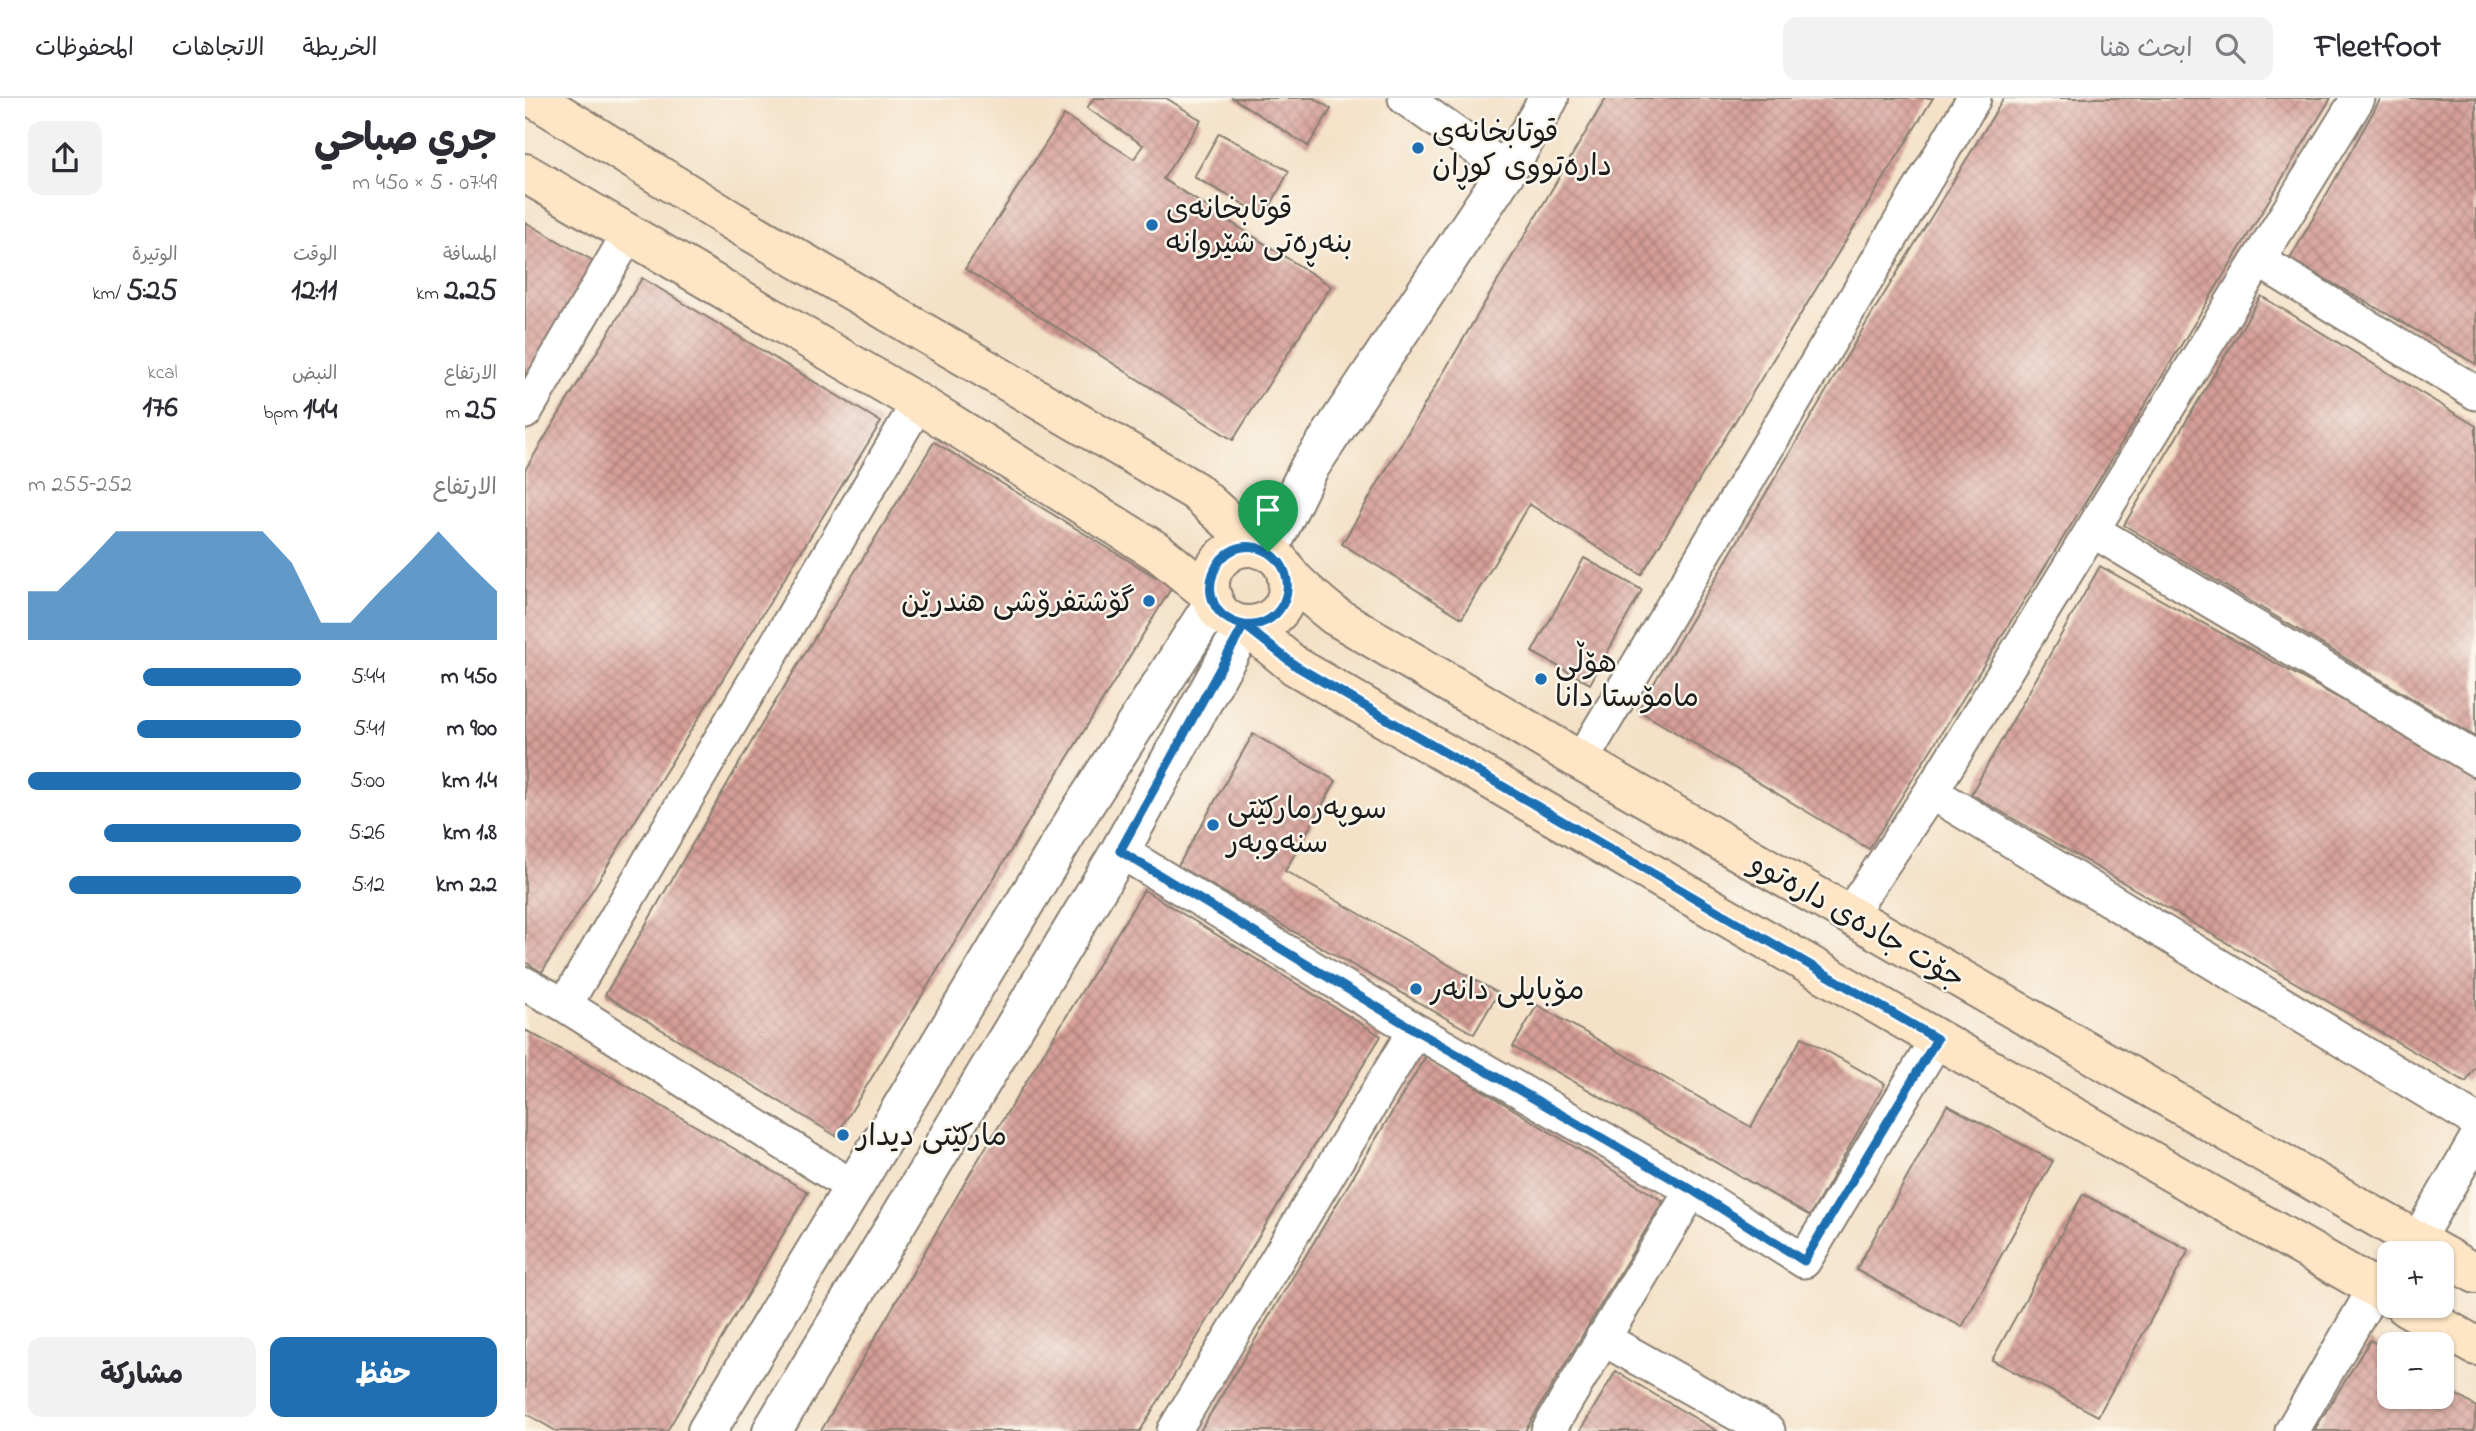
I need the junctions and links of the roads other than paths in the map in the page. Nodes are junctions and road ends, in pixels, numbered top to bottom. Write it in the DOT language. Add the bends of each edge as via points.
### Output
graph roads {
  1 [pos="534,98"];
  2 [pos="1405,98"];
  3 [pos="1549,98"];
  4 [pos="1974,98"];
  5 [pos="2358,98"];
  6 [pos="1507,170"];
  7 [pos="525,173"];
  8 [pos="628,235"];
  9 [pos="2260,261"];
  10 [pos="2476,393"];
  11 [pos="918,403"];
  12 [pos="525,412"];
  13 [pos="2092,530"];
  14 [pos="1271,558"];
  15 [pos="1213,599"];
  16 [pos="1244,625"];
  17 [pos="2476,759"];
  18 [pos="1581,761"];
  19 [pos="1931,792"];
  20 [pos="1120,851"];
  21 [pos="1849,915"];
  22 [pos="525,984"];
  23 [pos="565,1006"];
  24 [pos="1415,1030"];
  25 [pos="1937,1039"];
  26 [pos="2476,1121"];
  27 [pos="2476,1139"];
  28 [pos="853,1186"];
  29 [pos="1692,1190"];
  30 [pos="2418,1241"];
  31 [pos="2435,1241"];
  32 [pos="2454,1262"];
  33 [pos="2476,1274"];
  34 [pos="2377,1290"];
  35 [pos="2377,1315"];
  36 [pos="2427,1318"];
  37 [pos="1602,1338"];
  38 [pos="2476,1346"];
  39 [pos="706,1431"];
  40 [pos="772,1431"];
  41 [pos="1174,1431"];
  42 [pos="1548,1431"];
  43 [pos="1768,1431"];
  44 [pos="2292,1431"];
  1 -- 14 [label="main road, جۆت جادەی دارەتوو" via="731,220 1195,491"];
  2 -- 6 [label="street"];
  3 -- 6 [label="street"];
  4 -- 18 [label="street"];
  5 -- 9 [label="street"];
  6 -- 14 [label="street" via="1308,468"];
  7 -- 8 [label="main road"];
  8 -- 11 [label="main road"];
  8 -- 12 [label="street"];
  9 -- 10 [label="street"];
  9 -- 13 [label="street"];
  11 -- 15 [label="main road" via="1158,552"];
  11 -- 23 [label="street"];
  13 -- 17 [label="street"];
  13 -- 19 [label="street"];
  14 -- 15 [label="main road" via="1237,549 1220,560 1211,577"];
  14 -- 16 [label="main road" via="1288,591 1281,609 1265,622"];
  14 -- 18 [label="main road, جۆت جادەی دارەتوو" via="1335,616"];
  15 -- 16 [label="main road" via="1226,618"];
  15 -- 28 [label="street"];
  16 -- 20 [label="street"];
  16 -- 25 [label="main road" via="1296,666"];
  18 -- 21 [label="main road, جۆت جادەی دارەتوو"];
  19 -- 21 [label="street"];
  19 -- 26 [label="street"];
  20 -- 24 [label="street"];
  20 -- 40 [label="street"];
  21 -- 30 [label="main road, جۆت جادەی دارەتوو"];
  22 -- 23 [label="street"];
  23 -- 28 [label="street"];
  24 -- 29 [label="street"];
  24 -- 41 [label="street"];
  25 -- 29 [label="street" via="1804,1261"];
  25 -- 34 [label="main road"];
  27 -- 31 [label="street"];
  28 -- 39 [label="street"];
  29 -- 37 [label="street"];
  32 -- 33 [label="main road, جۆت جادەی دارەتوو"];
  35 -- 44 [label="street"];
  36 -- 38 [label="main road"];
  37 -- 42 [label="street"];
  37 -- 43 [label="street"];
}
